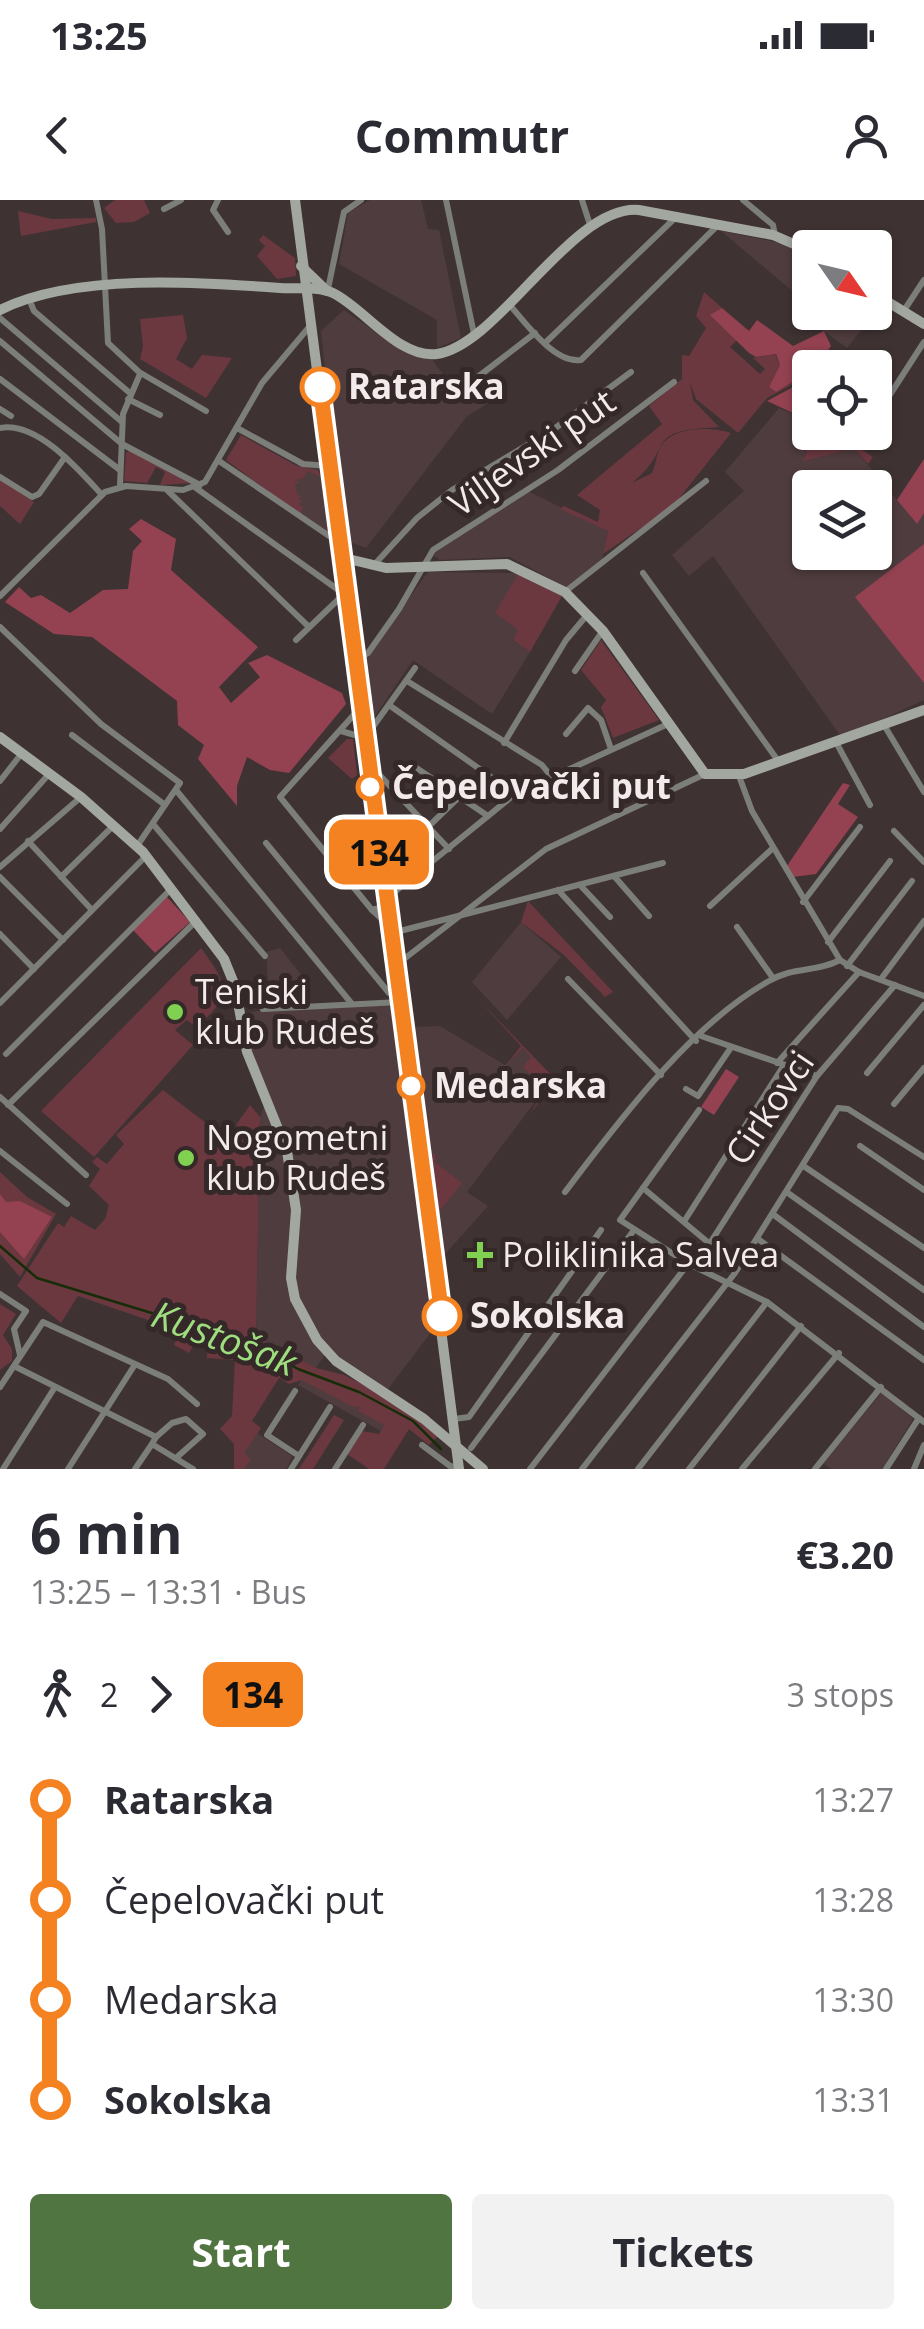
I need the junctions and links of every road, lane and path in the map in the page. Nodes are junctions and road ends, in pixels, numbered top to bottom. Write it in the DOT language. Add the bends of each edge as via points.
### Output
graph roads {
  1 [pos="96,200"];
  2 [pos="181,200"];
  3 [pos="218,200"];
  4 [pos="295,200"];
  5 [pos="361,200"];
  6 [pos="446,200"];
  7 [pos="582,200"];
  8 [pos="743,200"];
  9 [pos="632,205"];
  10 [pos="164,209"];
  11 [pos="676,217"];
  12 [pos="718,225"];
  13 [pos="591,228"];
  14 [pos="228,232"];
  15 [pos="775,236"];
  16 [pos="792,243"];
  17 [pos="301,266"];
  18 [pos="924,280"];
  19 [pos="106,288"];
  20 [pos="304,289"];
  21 [pos="327,290"];
  22 [pos="28,298"];
  23 [pos="507,302"];
  24 [pos="892,305"];
  25 [pos="0,310"];
  26 [pos="903,312"];
  27 [pos="0,318"];
  28 [pos="924,324"];
  29 [pos="310,326"];
  30 [pos="534,333"];
  31 [pos="474,334"];
  32 [pos="0,341"];
  33 [pos="296,341"];
  34 [pos="924,342"];
  35 [pos="544,343"];
  36 [pos="314,344"];
  37 [pos="140,372"];
  38 [pos="631,372"];
  39 [pos="479,376"];
  40 [pos="0,379"];
  41 [pos="674,382"];
  42 [pos="892,392"];
  43 [pos="130,397"];
  44 [pos="0,409"];
  45 [pos="206,411"];
  46 [pos="160,415"];
  47 [pos="11,416"];
  48 [pos="122,422"];
  49 [pos="0,428"];
  50 [pos="237,428"];
  51 [pos="122,444"];
  52 [pos="65,457"];
  53 [pos="219,460"];
  54 [pos="328,466"];
  55 [pos="120,470"];
  56 [pos="0,476"];
  57 [pos="706,481"];
  58 [pos="120,486"];
  59 [pos="198,486"];
  60 [pos="167,490"];
  61 [pos="102,495"];
  62 [pos="338,542"];
  63 [pos="340,557"];
  64 [pos="374,565"];
  65 [pos="425,569"];
  66 [pos="643,573"];
  67 [pos="565,592"];
  68 [pos="344,594"];
  69 [pos="0,596"];
  70 [pos="588,614"];
  71 [pos="309,626"];
  72 [pos="0,628"];
  73 [pos="603,631"];
  74 [pos="296,640"];
  75 [pos="354,662"];
  76 [pos="415,668"];
  77 [pos="575,671"];
  78 [pos="406,681"];
  79 [pos="388,705"];
  80 [pos="360,708"];
  81 [pos="924,710"];
  82 [pos="669,724"];
  83 [pos="884,725"];
  84 [pos="340,731"];
  85 [pos="566,734"];
  86 [pos="72,735"];
  87 [pos="0,737"];
  88 [pos="365,738"];
  89 [pos="504,743"];
  90 [pos="837,744"];
  91 [pos="611,749"];
  92 [pos="22,753"];
  93 [pos="779,763"];
  94 [pos="414,766"];
  95 [pos="373,768"];
  96 [pos="50,773"];
  97 [pos="705,774"];
  98 [pos="550,775"];
  99 [pos="738,776"];
  100 [pos="0,780"];
  101 [pos="178,787"];
  102 [pos="924,792"];
  103 [pos="515,794"];
  104 [pos="459,796"];
  105 [pos="81,797"];
  106 [pos="166,805"];
  107 [pos="870,805"];
  108 [pos="488,816"];
  109 [pos="153,824"];
  110 [pos="114,826"];
  111 [pos="428,827"];
  112 [pos="860,827"];
  113 [pos="0,829"];
  114 [pos="894,831"];
  115 [pos="28,842"];
  116 [pos="266,843"];
  117 [pos="138,846"];
  118 [pos="450,848"];
  119 [pos="773,848"];
  120 [pos="146,856"];
  121 [pos="890,861"];
  122 [pos="924,862"];
  123 [pos="663,863"];
  124 [pos="0,867"];
  125 [pos="614,876"];
  126 [pos="0,877"];
  127 [pos="61,877"];
  128 [pos="912,881"];
  129 [pos="580,885"];
  130 [pos="170,890"];
  131 [pos="558,890"];
  132 [pos="387,902"];
  133 [pos="804,902"];
  134 [pos="710,906"];
  135 [pos="92,910"];
  136 [pos="372,910"];
  137 [pos="462,915"];
  138 [pos="650,916"];
  139 [pos="610,917"];
  140 [pos="196,920"];
  141 [pos="924,921"];
  142 [pos="737,927"];
  143 [pos="392,931"];
  144 [pos="0,934"];
  145 [pos="63,940"];
  146 [pos="828,942"];
  147 [pos="264,956"];
  148 [pos="840,960"];
  149 [pos="394,966"];
  150 [pos="847,966"];
  151 [pos="34,969"];
  152 [pos="858,972"];
  153 [pos="772,978"];
  154 [pos="568,979"];
  155 [pos="881,980"];
  156 [pos="896,985"];
  157 [pos="924,996"];
  158 [pos="2,998"];
  159 [pos="399,999"];
  160 [pos="352,1004"];
  161 [pos="924,1005"];
  162 [pos="264,1009"];
  163 [pos="698,1038"];
  164 [pos="730,1049"];
  165 [pos="6,1054"];
  166 [pos="780,1064"];
  167 [pos="924,1068"];
  168 [pos="660,1074"];
  169 [pos="867,1074"];
  170 [pos="817,1076"];
  171 [pos="686,1088"];
  172 [pos="0,1098"];
  173 [pos="894,1104"];
  174 [pos="8,1105"];
  175 [pos="699,1110"];
  176 [pos="860,1146"];
  177 [pos="0,1151"];
  178 [pos="924,1157"];
  179 [pos="805,1167"];
  180 [pos="86,1175"];
  181 [pos="644,1188"];
  182 [pos="924,1190"];
  183 [pos="565,1192"];
  184 [pos="788,1193"];
  185 [pos="68,1204"];
  186 [pos="774,1215"];
  187 [pos="685,1220"];
  188 [pos="601,1230"];
  189 [pos="634,1230"];
  190 [pos="758,1239"];
  191 [pos="710,1244"];
  192 [pos="924,1248"];
  193 [pos="692,1264"];
  194 [pos="728,1280"];
  195 [pos="924,1290"];
  196 [pos="0,1294"];
  197 [pos="767,1302"];
  198 [pos="801,1326"];
  199 [pos="924,1327"];
  200 [pos="838,1353"];
  201 [pos="20,1356"];
  202 [pos="924,1360"];
  203 [pos="14,1366"];
  204 [pos="134,1366"];
  205 [pos="55,1387"];
  206 [pos="882,1387"];
  207 [pos="0,1388"];
  208 [pos="294,1392"];
  209 [pos="197,1404"];
  210 [pos="330,1407"];
  211 [pos="106,1411"];
  212 [pos="454,1419"];
  213 [pos="922,1420"];
  214 [pos="363,1425"];
  215 [pos="154,1440"];
  216 [pos="422,1445"];
  217 [pos="924,1445"];
  218 [pos="457,1446"];
  219 [pos="470,1448"];
  220 [pos="299,1456"];
  221 [pos="176,1458"];
  222 [pos="459,1468"];
  223 [pos="3,1469"];
  224 [pos="68,1469"];
  225 [pos="135,1469"];
  226 [pos="193,1469"];
  227 [pos="290,1469"];
  228 [pos="335,1469"];
  229 [pos="483,1469"];
  230 [pos="530,1469"];
  231 [pos="582,1469"];
  232 [pos="638,1469"];
  233 [pos="689,1469"];
  234 [pos="742,1469"];
  235 [pos="815,1469"];
  236 [pos="886,1469"];
  237 [pos="914,1469"];
  1 -- 19 [label="street"];
  2 -- 10 [label="street"];
  3 -- 14 [label="street" via="214,210"];
  4 -- 17 [label="street"];
  5 -- 21 [label="street" via="344,212"];
  6 -- 31 [label="street"];
  7 -- 13 [label="street"];
  8 -- 15 [label="street" via="773,225"];
  9 -- 11 [label="street"];
  9 -- 13 [label="street"];
  11 -- 12 [label="street"];
  11 -- 35 [label="street"];
  12 -- 15 [label="street"];
  12 -- 35 [label="street" via="581,360"];
  13 -- 23 [label="street"];
  15 -- 16 [label="street"];
  17 -- 20 [label="street"];
  17 -- 21 [label="street"];
  18 -- 26 [label="street"];
  19 -- 20 [label="street"];
  19 -- 22 [label="street"];
  19 -- 37 [label="street" via="108,343"];
  20 -- 21 [label="street"];
  20 -- 29 [label="street"];
  21 -- 31 [label="street" via="422,352 445,352"];
  22 -- 25 [label="street"];
  22 -- 43 [label="street" via="34,311"];
  23 -- 30 [label="street"];
  23 -- 31 [label="street"];
  24 -- 26 [label="street"];
  26 -- 28 [label="street"];
  27 -- 48 [label="street"];
  29 -- 33 [label="street"];
  29 -- 36 [label="street"];
  30 -- 35 [label="street"];
  30 -- 39 [label="street"];
  32 -- 51 [label="street"];
  33 -- 36 [label="street"];
  33 -- 50 [label="street"];
  34 -- 42 [label="street"];
  36 -- 54 [label="street"];
  37 -- 43 [label="street"];
  37 -- 45 [label="street"];
  38 -- 64 [label="street" via="554,429 452,490"];
  40 -- 55 [label="street"];
  41 -- 65 [label="street, Viljevski put" via="558,470 433,550"];
  43 -- 46 [label="street"];
  43 -- 48 [label="street"];
  44 -- 47 [label="street"];
  48 -- 51 [label="street"];
  49 -- 52 [label="street" via="25,432"];
  50 -- 53 [label="street"];
  50 -- 54 [label="street" via="302,464"];
  51 -- 55 [label="street"];
  51 -- 59 [label="street"];
  52 -- 56 [label="street" via="32,496"];
  52 -- 61 [label="street"];
  53 -- 59 [label="street"];
  53 -- 62 [label="street"];
  54 -- 62 [label="street"];
  55 -- 58 [label="street"];
  57 -- 67 [label="street"];
  58 -- 60 [label="street"];
  58 -- 61 [label="street"];
  59 -- 60 [label="street"];
  59 -- 68 [label="street"];
  60 -- 71 [label="street"];
  61 -- 69 [label="street"];
  62 -- 63 [label="street"];
  63 -- 64 [label="street"];
  63 -- 68 [label="street"];
  64 -- 65 [label="street"];
  65 -- 67 [label="street" via="507,564"];
  65 -- 75 [label="street, Viljevski put" via="368,653"];
  66 -- 93 [label="street"];
  67 -- 70 [label="street"];
  68 -- 71 [label="street"];
  68 -- 75 [label="street"];
  70 -- 73 [label="street"];
  70 -- 89 [label="street"];
  71 -- 74 [label="street"];
  72 -- 101 [label="street"];
  73 -- 77 [label="street"];
  73 -- 82 [label="street"];
  75 -- 80 [label="street"];
  76 -- 78 [label="street"];
  78 -- 79 [label="street"];
  78 -- 89 [label="street"];
  79 -- 88 [label="street"];
  79 -- 103 [label="street"];
  80 -- 84 [label="street"];
  80 -- 88 [label="street"];
  81 -- 83 [label="street"];
  82 -- 91 [label="street"];
  82 -- 97 [label="street"];
  83 -- 90 [label="street"];
  83 -- 102 [label="street"];
  84 -- 88 [label="street"];
  84 -- 136 [label="street" via="280,797"];
  85 -- 91 [label="street" via="588,708 602,720"];
  86 -- 106 [label="street"];
  87 -- 92 [label="street"];
  88 -- 132 [label="street"];
  89 -- 98 [label="street"];
  90 -- 93 [label="street"];
  90 -- 107 [label="street"];
  91 -- 98 [label="street"];
  92 -- 96 [label="street"];
  92 -- 100 [label="street"];
  93 -- 99 [label="street"];
  94 -- 104 [label="street"];
  95 -- 111 [label="street"];
  96 -- 105 [label="street"];
  96 -- 113 [label="street"];
  97 -- 99 [label="street"];
  97 -- 137 [label="street" via="558,842"];
  98 -- 103 [label="street"];
  99 -- 119 [label="street"];
  101 -- 106 [label="street"];
  101 -- 160 [label="street"];
  103 -- 108 [label="street"];
  104 -- 108 [label="street"];
  104 -- 111 [label="street"];
  105 -- 110 [label="street"];
  105 -- 115 [label="street"];
  106 -- 109 [label="street"];
  108 -- 118 [label="street"];
  109 -- 117 [label="street"];
  109 -- 147 [label="street"];
  110 -- 117 [label="street"];
  110 -- 127 [label="street"];
  111 -- 118 [label="street"];
  112 -- 133 [label="street"];
  114 -- 122 [label="street"];
  115 -- 124 [label="street"];
  115 -- 127 [label="street"];
  116 -- 159 [label="street"];
  117 -- 120 [label="street"];
  118 -- 132 [label="street"];
  119 -- 133 [label="street"];
  119 -- 134 [label="street"];
  120 -- 130 [label="street"];
  120 -- 135 [label="street"];
  121 -- 146 [label="street"];
  123 -- 125 [label="street"];
  125 -- 129 [label="street"];
  125 -- 138 [label="street"];
  126 -- 145 [label="street"];
  127 -- 135 [label="street"];
  128 -- 150 [label="street"];
  129 -- 131 [label="street"];
  129 -- 139 [label="street"];
  130 -- 140 [label="street"];
  130 -- 165 [label="street"];
  131 -- 137 [label="street"];
  131 -- 163 [label="street"];
  132 -- 136 [label="street"];
  132 -- 143 [label="street"];
  133 -- 146 [label="street"];
  135 -- 145 [label="street"];
  136 -- 143 [label="street"];
  137 -- 143 [label="street"];
  137 -- 149 [label="street"];
  140 -- 174 [label="street"];
  140 -- 218 [label="street" via="229,968 247,1052 287,1151 296,1210 292,1278 302,1316 336,1362"];
  141 -- 155 [label="street"];
  142 -- 153 [label="street"];
  143 -- 149 [label="street"];
  144 -- 151 [label="street"];
  145 -- 151 [label="street"];
  146 -- 148 [label="street"];
  148 -- 150 [label="street"];
  148 -- 153 [label="street"];
  149 -- 159 [label="street"];
  150 -- 152 [label="street"];
  151 -- 158 [label="street"];
  152 -- 155 [label="street"];
  152 -- 166 [label="street"];
  153 -- 163 [label="street"];
  154 -- 168 [label="street"];
  155 -- 156 [label="street"];
  156 -- 157 [label="street"];
  156 -- 170 [label="street, Cirkovci"];
  159 -- 160 [label="street"];
  159 -- 212 [label="street"];
  160 -- 162 [label="street"];
  161 -- 169 [label="street"];
  163 -- 164 [label="street"];
  163 -- 168 [label="street"];
  164 -- 166 [label="street"];
  164 -- 171 [label="street" via="698,1096"];
  166 -- 170 [label="street"];
  166 -- 187 [label="street"];
  167 -- 173 [label="street"];
  168 -- 183 [label="street"];
  170 -- 191 [label="street, Cirkovci"];
  172 -- 174 [label="street"];
  174 -- 180 [label="street"];
  175 -- 181 [label="street"];
  176 -- 182 [label="street"];
  177 -- 185 [label="street"];
  178 -- 179 [label="street" via="840,1106"];
  179 -- 184 [label="street"];
  179 -- 192 [label="street"];
  181 -- 187 [label="street"];
  181 -- 189 [label="street" via="620,1220"];
  184 -- 186 [label="street"];
  184 -- 195 [label="street"];
  186 -- 190 [label="street"];
  186 -- 199 [label="street"];
  187 -- 191 [label="street"];
  188 -- 212 [label="street" via="469,1417"];
  189 -- 193 [label="street"];
  189 -- 219 [label="street"];
  190 -- 194 [label="street"];
  190 -- 202 [label="street"];
  191 -- 193 [label="street, Cirkovci"];
  193 -- 194 [label="street"];
  193 -- 230 [label="street, Cirkovci"];
  194 -- 197 [label="street"];
  194 -- 231 [label="street"];
  196 -- 201 [label="street" via="26,1311 14,1329"];
  197 -- 198 [label="street"];
  197 -- 232 [label="street"];
  198 -- 200 [label="street"];
  198 -- 233 [label="street"];
  200 -- 206 [label="street"];
  200 -- 234 [label="street"];
  201 -- 203 [label="street"];
  201 -- 204 [label="street" via="43,1322"];
  203 -- 205 [label="street"];
  203 -- 207 [label="street"];
  204 -- 209 [label="street" via="168,1379"];
  204 -- 211 [label="street"];
  205 -- 211 [label="street"];
  205 -- 223 [label="street"];
  206 -- 213 [label="street"];
  206 -- 235 [label="street"];
  208 -- 220 [label="street" via="267,1435"];
  210 -- 220 [label="street"];
  211 -- 215 [label="street"];
  211 -- 224 [label="street"];
  212 -- 218 [label="street"];
  213 -- 236 [label="street"];
  214 -- 228 [label="street"];
  215 -- 221 [label="street"];
  215 -- 221 [label="street" via="186,1419 203,1434"];
  215 -- 225 [label="street"];
  216 -- 222 [label="street"];
  217 -- 237 [label="street"];
  218 -- 222 [label="street"];
  218 -- 229 [label="street"];
  220 -- 227 [label="street"];
  221 -- 226 [label="street"];
}
